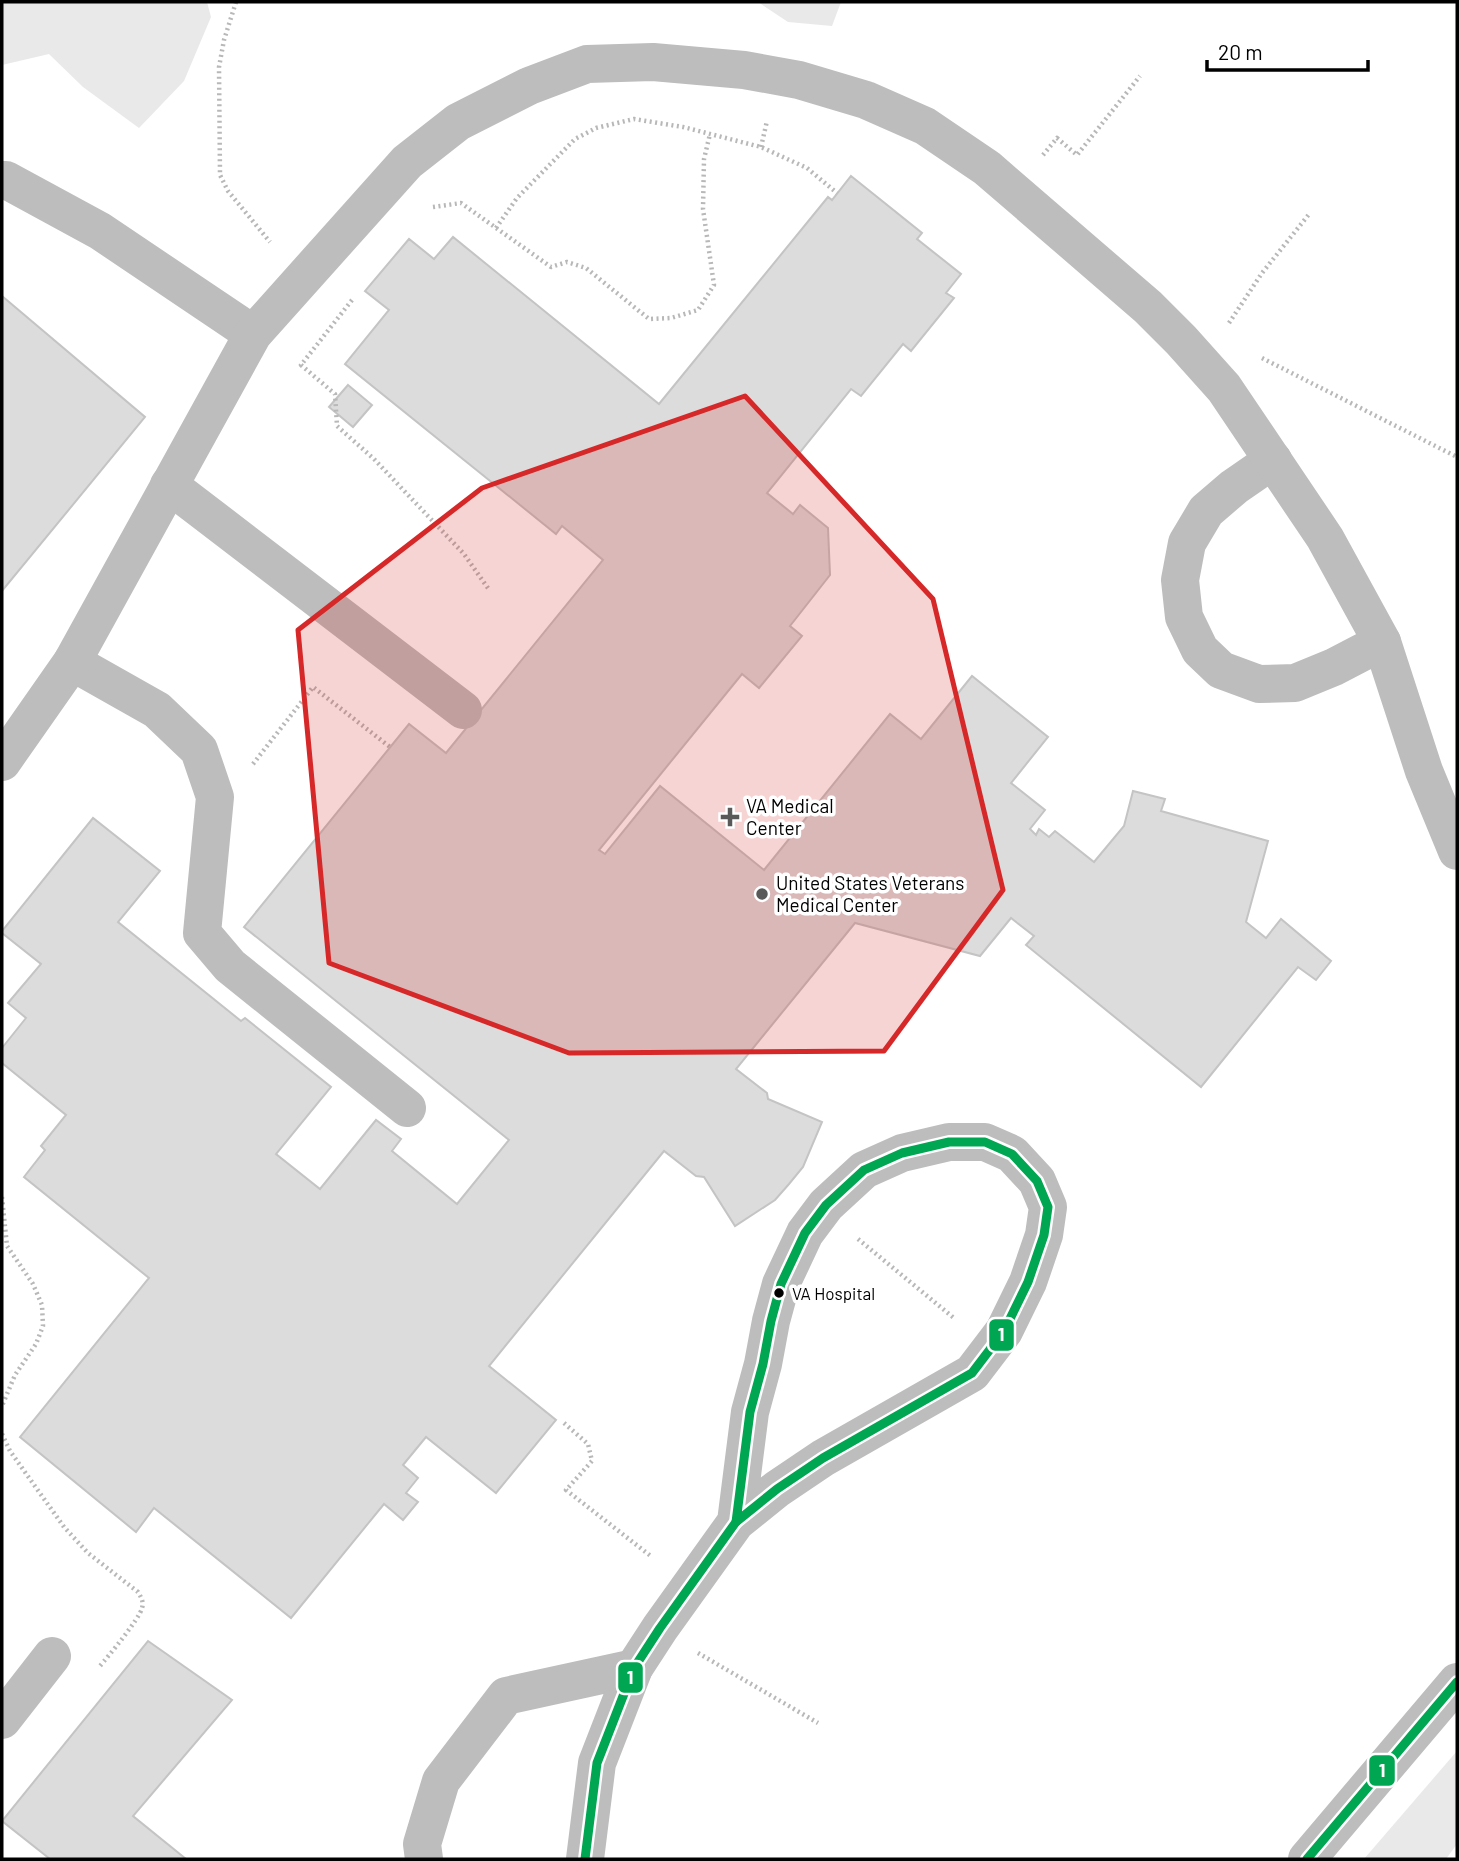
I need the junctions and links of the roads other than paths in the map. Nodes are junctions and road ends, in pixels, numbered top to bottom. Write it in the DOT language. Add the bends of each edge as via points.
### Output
graph roads {
  1 [pos="2,180"];
  2 [pos="253,334"];
  3 [pos="1273,460"];
  4 [pos="169,485"];
  5 [pos="1382,642"];
  6 [pos="72,662"];
  7 [pos="463,710"];
  8 [pos="6,749"];
  9 [pos="1457,851"];
  10 [pos="407,1108"];
  11 [pos="737,1522"];
  12 [pos="52,1656"];
  13 [pos="634,1668"];
  14 [pos="1457,1682"];
  15 [pos="2,1720"];
  16 [pos="424,1859"];
  17 [pos="585,1859"];
  18 [pos="1307,1859"];
  1 -- 2 [label="street" via="100,232"];
  2 -- 3 [label="street" via="407,162 458,121 587,64 653,62 744,70 799,79 866,100 925,126 987,168 1148,306 1224,388"];
  2 -- 4 [label="street"];
  3 -- 5 [label="street" via="1325,538"];
  3 -- 5 [label="street" via="1206,511 1187,543 1180,580 1184,617 1200,650 1221,670 1259,684 1295,683"];
  4 -- 6 [label="street"];
  4 -- 7 [label="street"];
  5 -- 9 [label="street" via="1424,771"];
  6 -- 8 [label="street"];
  6 -- 10 [label="street" via="158,710 199,750 215,797 202,933 230,966"];
  11 -- 11 [label="street" via="823,1458 972,1373 1004,1331 1032,1270 1048,1207 1037,1181 1012,1154 985,1142 949,1142 902,1153 864,1170 826,1205 805,1233 781,1284 771,1321 750,1412"];
  11 -- 13 [label="street"];
  12 -- 15 [label="street"];
  13 -- 16 [label="street" via="506,1696 441,1781 422,1844"];
  13 -- 17 [label="street" via="597,1763"];
  14 -- 18 [label="street"];
}
